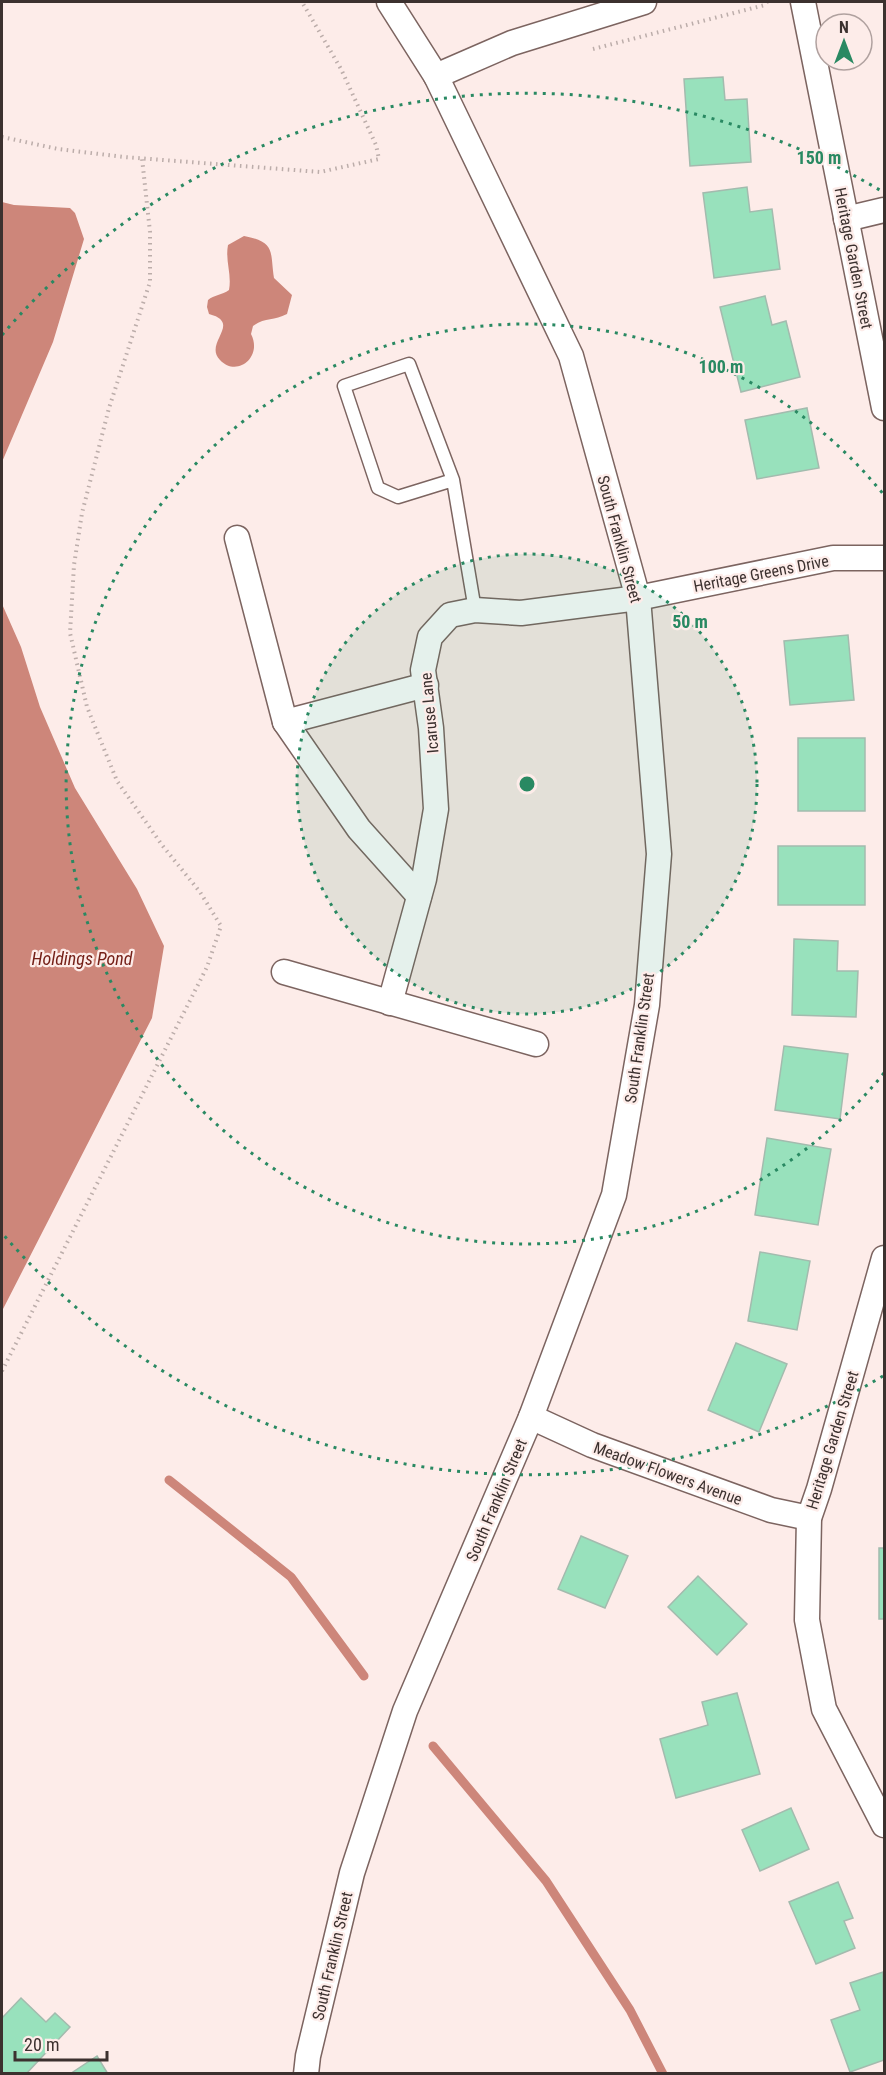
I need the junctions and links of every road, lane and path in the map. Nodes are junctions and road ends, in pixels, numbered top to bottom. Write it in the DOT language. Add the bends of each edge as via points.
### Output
graph roads {
  1 [pos="302,2"];
  2 [pos="389,2"];
  3 [pos="644,2"];
  4 [pos="767,2"];
  5 [pos="803,2"];
  6 [pos="583,52"];
  7 [pos="436,76"];
  8 [pos="2,137"];
  9 [pos="142,158"];
  10 [pos="885,210"];
  11 [pos="846,219"];
  12 [pos="885,408"];
  13 [pos="453,480"];
  14 [pos="237,538"];
  15 [pos="885,558"];
  16 [pos="638,598"];
  17 [pos="475,610"];
  18 [pos="426,685"];
  19 [pos="285,722"];
  20 [pos="419,896"];
  21 [pos="284,972"];
  22 [pos="390,1003"];
  23 [pos="536,1044"];
  24 [pos="885,1258"];
  25 [pos="2,1371"];
  26 [pos="531,1417"];
  27 [pos="808,1518"];
  28 [pos="885,1825"];
  29 [pos="306,2073"];
  1 -- 9 [label="path" via="341,69 379,159 320,172"];
  2 -- 7 [label="street, South Franklin Street"];
  3 -- 7 [label="street" via="512,42"];
  4 -- 6 [label="path"];
  5 -- 11 [label="street, Heritage Garden Street"];
  7 -- 16 [label="street, South Franklin Street" via="571,356"];
  8 -- 9 [label="path" via="57,149"];
  9 -- 25 [label="path" via="150,232 150,282 109,408 82,513 70,633 87,707 117,781 221,926 202,977"];
  10 -- 11 [label="street"];
  11 -- 12 [label="street, Heritage Garden Street"];
  13 -- 13 [label="lane" via="409,364 344,386 378,488 398,497"];
  13 -- 17 [label="lane"];
  14 -- 19 [label="street"];
  15 -- 16 [label="street, Heritage Greens Drive" via="833,558"];
  16 -- 17 [label="street, Icaruse Lane" via="521,613"];
  16 -- 26 [label="street, South Franklin Street" via="659,854 647,1005 614,1195"];
  17 -- 18 [label="street, Icaruse Lane" via="450,615 430,637 423,670"];
  18 -- 19 [label="street"];
  18 -- 20 [label="street, Icaruse Lane" via="435,809"];
  19 -- 20 [label="street" via="359,829"];
  20 -- 22 [label="street, Icaruse Lane"];
  21 -- 22 [label="street"];
  22 -- 23 [label="street"];
  24 -- 27 [label="street, Heritage Garden Street"];
  26 -- 27 [label="street, Meadow Flowers Avenue" via="592,1445 771,1510"];
  26 -- 29 [label="street, South Franklin Street" via="405,1711 352,1873"];
  27 -- 28 [label="street, Heritage Garden Street" via="807,1620 824,1709"];
}
